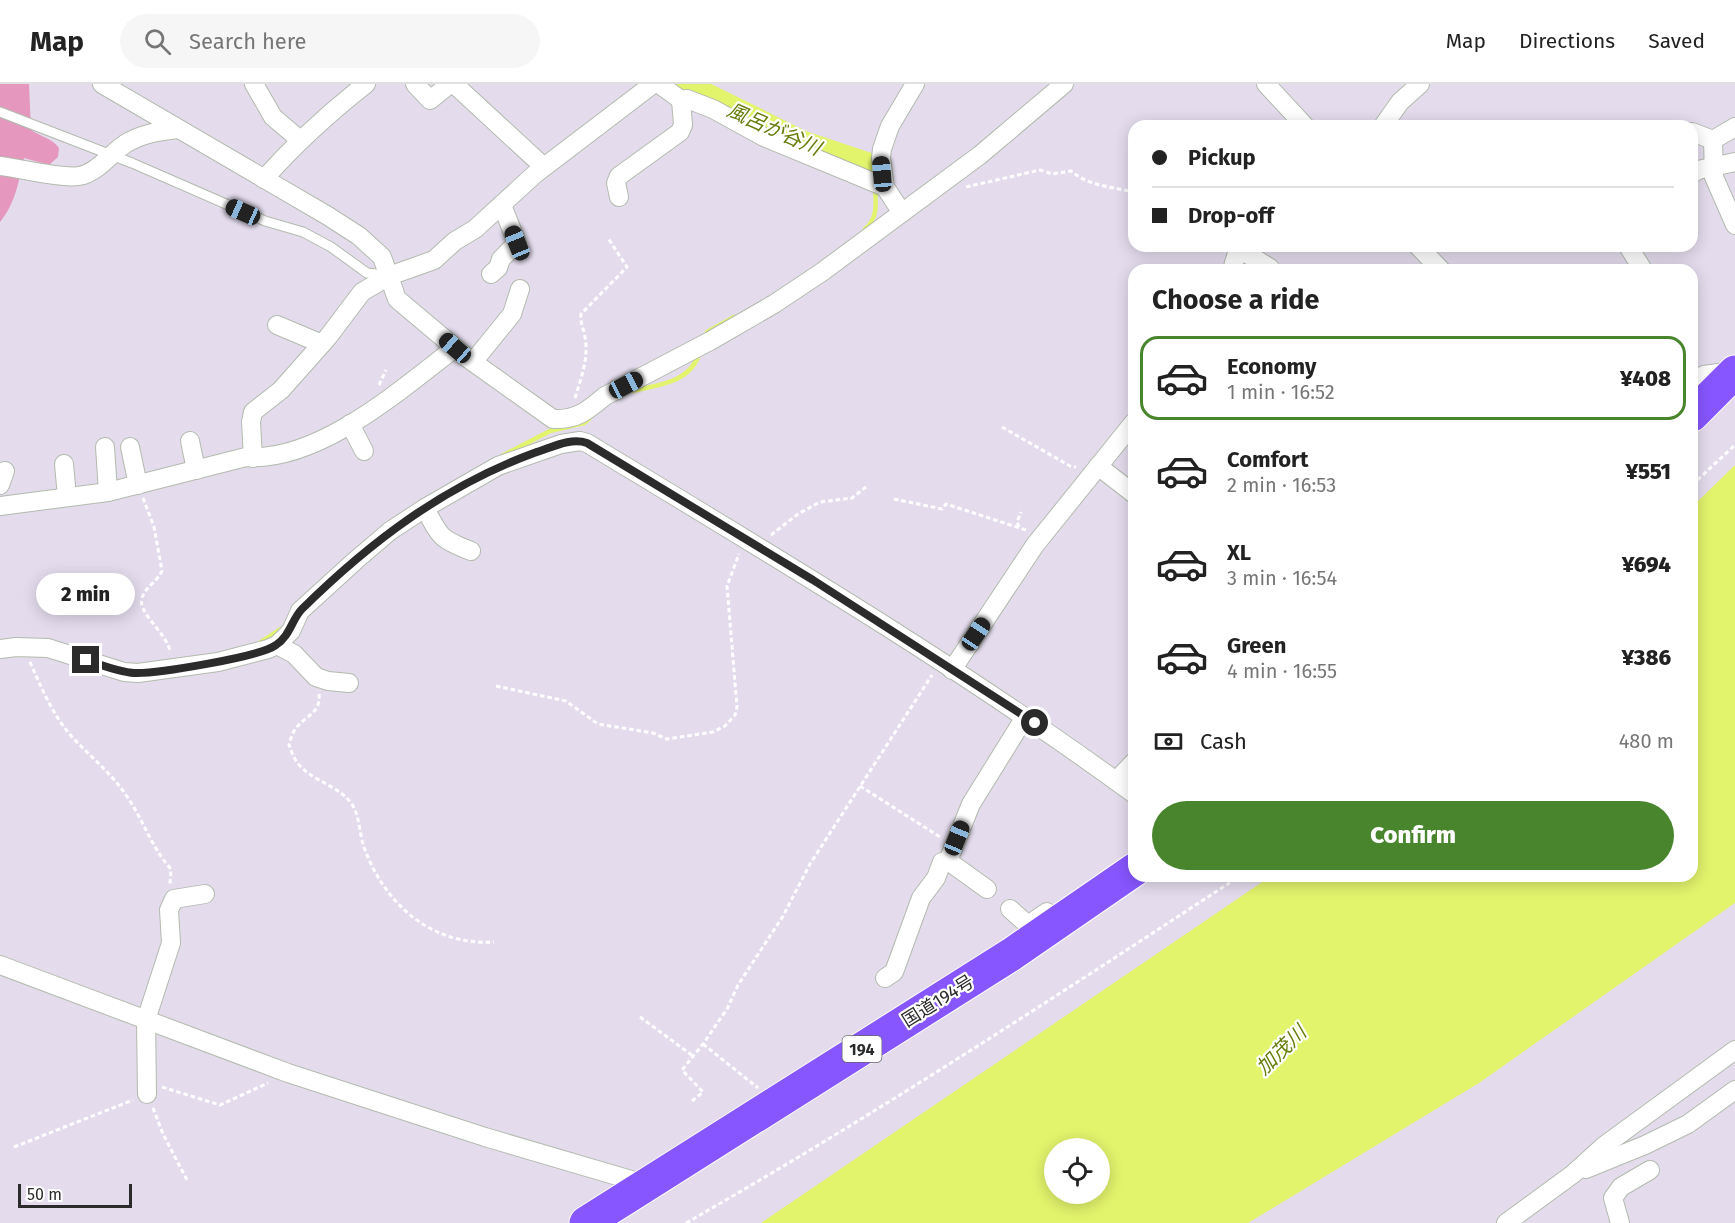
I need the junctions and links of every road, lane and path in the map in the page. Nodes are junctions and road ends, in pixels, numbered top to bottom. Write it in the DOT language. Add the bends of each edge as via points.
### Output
graph roads {
  1 [pos="103,84"];
  2 [pos="254,84"];
  3 [pos="366,84"];
  4 [pos="415,84"];
  5 [pos="452,84"];
  6 [pos="653,84"];
  7 [pos="659,84"];
  8 [pos="915,84"];
  9 [pos="1064,84"];
  10 [pos="1266,84"];
  11 [pos="1420,84"];
  12 [pos="681,100"];
  13 [pos="0,112"];
  14 [pos="1299,120"];
  15 [pos="1387,120"];
  16 [pos="1735,127"];
  17 [pos="178,129"];
  18 [pos="1698,134"];
  19 [pos="300,140"];
  20 [pos="1713,140"];
  21 [pos="110,156"];
  22 [pos="1735,162"];
  23 [pos="0,166"];
  24 [pos="544,167"];
  25 [pos="1714,167"];
  26 [pos="1698,170"];
  27 [pos="264,179"];
  28 [pos="885,187"];
  29 [pos="932,190"];
  30 [pos="1128,191"];
  31 [pos="620,197"];
  32 [pos="502,205"];
  33 [pos="902,213"];
  34 [pos="1735,225"];
  35 [pos="608,238"];
  36 [pos="1246,252"];
  37 [pos="1424,252"];
  38 [pos="1264,264"];
  39 [pos="1434,264"];
  40 [pos="491,274"];
  41 [pos="389,276"];
  42 [pos="520,289"];
  43 [pos="277,325"];
  44 [pos="321,344"];
  45 [pos="455,348"];
  46 [pos="473,362"];
  47 [pos="1735,371"];
  48 [pos="1698,380"];
  49 [pos="1698,409"];
  50 [pos="350,424"];
  51 [pos="1002,427"];
  52 [pos="1128,429"];
  53 [pos="570,430"];
  54 [pos="190,441"];
  55 [pos="1735,445"];
  56 [pos="105,447"];
  57 [pos="130,447"];
  58 [pos="364,451"];
  59 [pos="253,458"];
  60 [pos="64,464"];
  61 [pos="1098,466"];
  62 [pos="196,470"];
  63 [pos="1698,479"];
  64 [pos="138,485"];
  65 [pos="866,488"];
  66 [pos="1128,489"];
  67 [pos="108,492"];
  68 [pos="67,497"];
  69 [pos="894,499"];
  70 [pos="0,506"];
  71 [pos="425,508"];
  72 [pos="1021,512"];
  73 [pos="1019,528"];
  74 [pos="1042,536"];
  75 [pos="750,542"];
  76 [pos="471,551"];
  77 [pos="277,645"];
  78 [pos="23,647"];
  79 [pos="0,649"];
  80 [pos="946,666"];
  81 [pos="171,669"];
  82 [pos="316,677"];
  83 [pos="349,682"];
  84 [pos="496,686"];
  85 [pos="1025,717"];
  86 [pos="1128,768"];
  87 [pos="1116,781"];
  88 [pos="860,786"];
  89 [pos="1128,790"];
  90 [pos="957,838"];
  91 [pos="948,861"];
  92 [pos="1128,874"];
  93 [pos="1231,882"];
  94 [pos="987,889"];
  95 [pos="205,894"];
  96 [pos="171,903"];
  97 [pos="1080,907"];
  98 [pos="1010,909"];
  99 [pos="494,942"];
  100 [pos="0,965"];
  101 [pos="885,978"];
  102 [pos="640,1017"];
  103 [pos="146,1020"];
  104 [pos="703,1044"];
  105 [pos="1735,1050"];
  106 [pos="693,1056"];
  107 [pos="288,1073"];
  108 [pos="147,1088"];
  109 [pos="1735,1090"];
  110 [pos="764,1092"];
  111 [pos="692,1101"];
  112 [pos="14,1147"];
  113 [pos="1650,1170"];
  114 [pos="1573,1174"];
  115 [pos="187,1180"];
  116 [pos="648,1185"];
  117 [pos="586,1223"];
  118 [pos="686,1223"];
  119 [pos="1506,1223"];
  120 [pos="1620,1223"];
  1 -- 17 [label="street"];
  2 -- 19 [label="street" via="273,117"];
  3 -- 19 [label="street"];
  4 -- 5 [label="street" via="430,100"];
  5 -- 24 [label="street"];
  6 -- 24 [label="street"];
  7 -- 12 [label="street"];
  8 -- 28 [label="street" via="885,138 881,158"];
  9 -- 29 [label="street"];
  10 -- 14 [label="street"];
  11 -- 15 [label="street"];
  12 -- 28 [label="street" via="713,109 764,137"];
  12 -- 31 [label="street" via="680,132 619,177 616,183"];
  13 -- 21 [label="lane"];
  16 -- 20 [label="street"];
  17 -- 21 [label="street" via="136,138"];
  17 -- 27 [label="street"];
  18 -- 20 [label="street"];
  19 -- 27 [label="street"];
  20 -- 25 [label="street"];
  21 -- 23 [label="street" via="80,176"];
  21 -- 41 [label="lane" via="265,221 303,232 367,273"];
  22 -- 25 [label="street"];
  24 -- 32 [label="street"];
  25 -- 26 [label="street"];
  25 -- 34 [label="street" via="1714,177"];
  27 -- 41 [label="street" via="359,236 382,258"];
  28 -- 33 [label="street"];
  29 -- 30 [label="path" via="956,189 1040,170 1052,174 1071,171 1081,180"];
  29 -- 33 [label="street"];
  32 -- 40 [label="street" via="517,243"];
  32 -- 41 [label="street" via="434,260"];
  33 -- 53 [label="street" via="774,304 605,396"];
  35 -- 53 [label="path" via="627,267 581,314 585,363"];
  36 -- 38 [label="street"];
  37 -- 39 [label="street"];
  41 -- 44 [label="street" via="362,292"];
  41 -- 45 [label="street" via="397,299"];
  42 -- 46 [label="street" via="512,314"];
  43 -- 44 [label="street"];
  44 -- 59 [label="street" via="281,390 253,412"];
  45 -- 46 [label="street"];
  45 -- 50 [label="street"];
  46 -- 53 [label="street"];
  47 -- 48 [label="street" via="1704,375"];
  47 -- 49 [label="highway"];
  50 -- 58 [label="street"];
  50 -- 59 [label="street" via="280,455"];
  51 -- 61 [label="path" via="1070,466"];
  52 -- 61 [label="street"];
  53 -- 71 [label="street"];
  53 -- 75 [label="street"];
  54 -- 62 [label="street"];
  55 -- 63 [label="path"];
  56 -- 67 [label="street"];
  57 -- 64 [label="street"];
  59 -- 62 [label="street"];
  60 -- 68 [label="street"];
  61 -- 66 [label="street"];
  61 -- 74 [label="street"];
  62 -- 64 [label="street"];
  64 -- 67 [label="street"];
  64 -- 81 [label="path" via="154,527 162,572 145,591 141,607 170,648"];
  65 -- 75 [label="path" via="852,498 820,502"];
  67 -- 68 [label="street"];
  68 -- 70 [label="street"];
  69 -- 73 [label="path" via="942,509 946,504"];
  71 -- 76 [label="street" via="445,541"];
  71 -- 77 [label="street" via="390,531 300,611 291,631"];
  72 -- 73 [label="path"];
  73 -- 74 [label="path"];
  74 -- 80 [label="street"];
  75 -- 80 [label="street"];
  75 -- 84 [label="path" via="727,586 737,707 725,726 714,732 667,739 598,724 566,701"];
  77 -- 81 [label="street" via="218,662"];
  77 -- 82 [label="street" via="294,654"];
  78 -- 79 [label="street"];
  78 -- 81 [label="street" via="48,648 124,672"];
  78 -- 96 [label="path" via="59,722 113,776 141,817 151,842 171,869"];
  80 -- 85 [label="street"];
  80 -- 88 [label="path"];
  82 -- 83 [label="street"];
  82 -- 99 [label="path" via="319,705 294,731 289,745 296,761 351,802 371,864 398,905 434,932 465,942"];
  85 -- 87 [label="street"];
  85 -- 90 [label="street" via="971,804"];
  86 -- 87 [label="street"];
  87 -- 89 [label="street"];
  88 -- 90 [label="path" via="940,837"];
  88 -- 104 [label="path"];
  90 -- 91 [label="street"];
  91 -- 94 [label="street"];
  91 -- 101 [label="street" via="942,862 921,898 894,972"];
  92 -- 97 [label="highway, 国道194号 / 194"];
  93 -- 118 [label="path" via="795,1159"];
  95 -- 96 [label="street" via="174,899"];
  96 -- 103 [label="street" via="171,943"];
  97 -- 98 [label="street" via="1065,901 1028,925"];
  97 -- 116 [label="highway, 国道194号 / 194"];
  100 -- 103 [label="street"];
  102 -- 106 [label="path"];
  103 -- 107 [label="street"];
  103 -- 108 [label="street"];
  104 -- 106 [label="path"];
  104 -- 110 [label="path"];
  105 -- 114 [label="street" via="1605,1145"];
  106 -- 111 [label="path" via="682,1070 703,1092"];
  107 -- 108 [label="path" via="220,1105"];
  107 -- 116 [label="street"];
  108 -- 112 [label="path"];
  108 -- 115 [label="path" via="163,1134"];
  109 -- 114 [label="street" via="1688,1124"];
  113 -- 120 [label="street" via="1621,1187 1613,1198"];
  114 -- 119 [label="street"];
  116 -- 117 [label="highway, 国道194号 / 194"];
}
